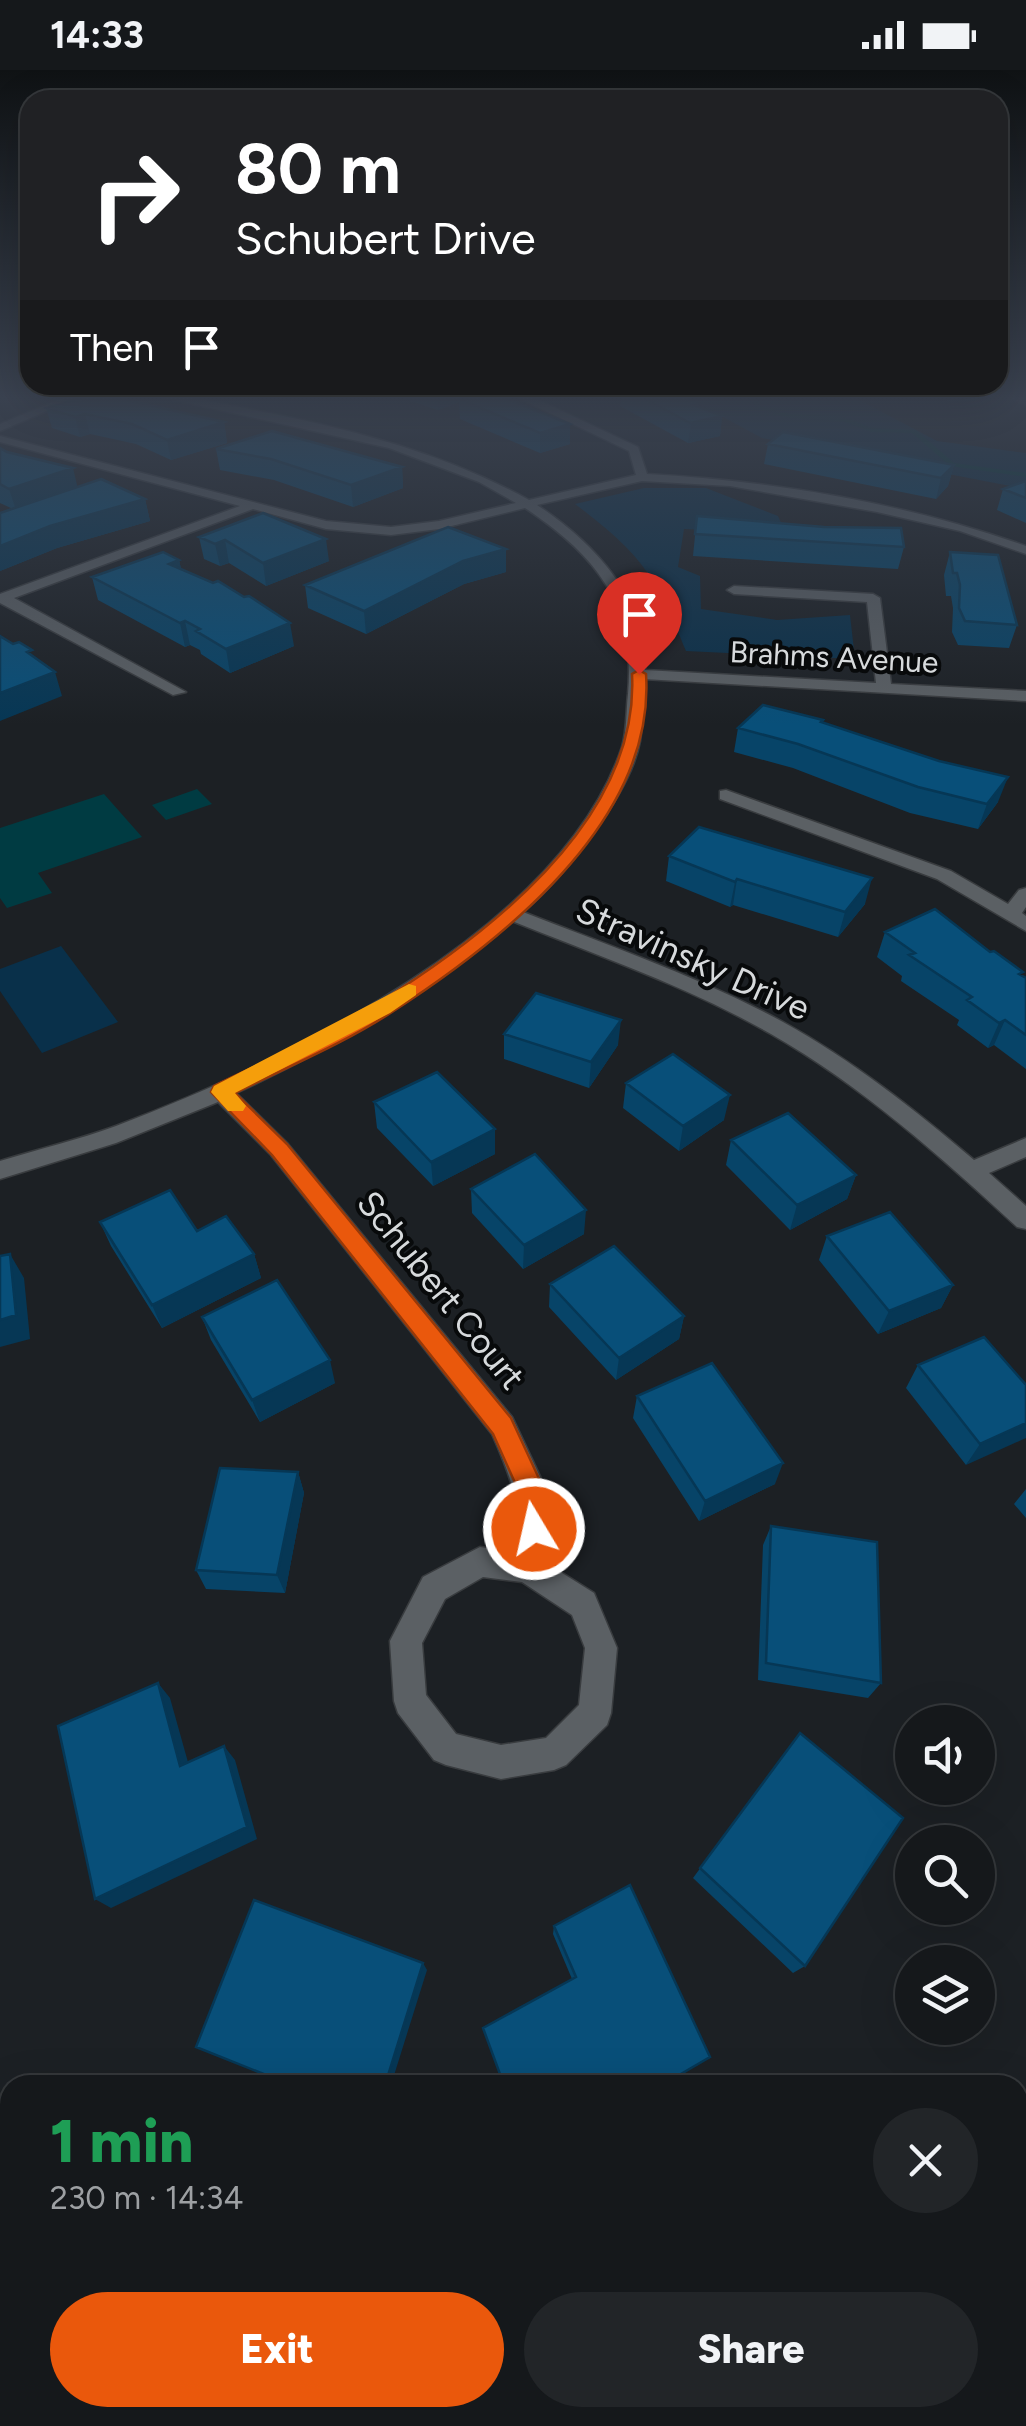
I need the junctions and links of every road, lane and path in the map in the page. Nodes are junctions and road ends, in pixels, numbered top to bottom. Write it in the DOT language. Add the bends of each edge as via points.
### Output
graph roads {
  1 [pos="247,505"];
  2 [pos="518,505"];
  3 [pos="529,505"];
  4 [pos="859,505"];
  5 [pos="251,506"];
  6 [pos="1026,550"];
  7 [pos="734,590"];
  8 [pos="1,599"];
  9 [pos="639,674"];
  10 [pos="884,686"];
  11 [pos="178,692"];
  12 [pos="1026,696"];
  13 [pos="726,796"];
  14 [pos="1026,894"];
  15 [pos="514,915"];
  16 [pos="1018,919"];
  17 [pos="221,1092"];
  18 [pos="1026,1148"];
  19 [pos="0,1170"];
  20 [pos="972,1171"];
  21 [pos="1026,1220"];
  22 [pos="527,1568"];
  1 -- 5 [label="street"];
  2 -- 5 [label="street" via="391,531 326,526"];
  3 -- 9 [label="street" via="574,539 604,573 632,621"];
  4 -- 6 [label="street" via="964,528"];
  5 -- 8 [label="street"];
  7 -- 10 [label="street" via="873,598"];
  8 -- 11 [label="street"];
  9 -- 10 [label="street, Brahms Avenue"];
  9 -- 15 [label="street" via="641,706 625,766 590,828"];
  10 -- 12 [label="street, Brahms Avenue"];
  13 -- 16 [label="street" via="944,875"];
  14 -- 16 [label="street"];
  15 -- 17 [label="street" via="383,1009"];
  15 -- 20 [label="street, Stravinsky Drive" via="742,1009 828,1060"];
  17 -- 19 [label="street" via="122,1133"];
  17 -- 22 [label="street, Schubert Court" via="279,1150 502,1426 529,1485 534,1529"];
  18 -- 20 [label="street"];
  20 -- 21 [label="street, Stravinsky Drive"];
  22 -- 22 [label="street" via="480,1562 434,1588 406,1641 410,1701 446,1748 500,1762 554,1753 595,1712 601,1648 583,1604"];
}
